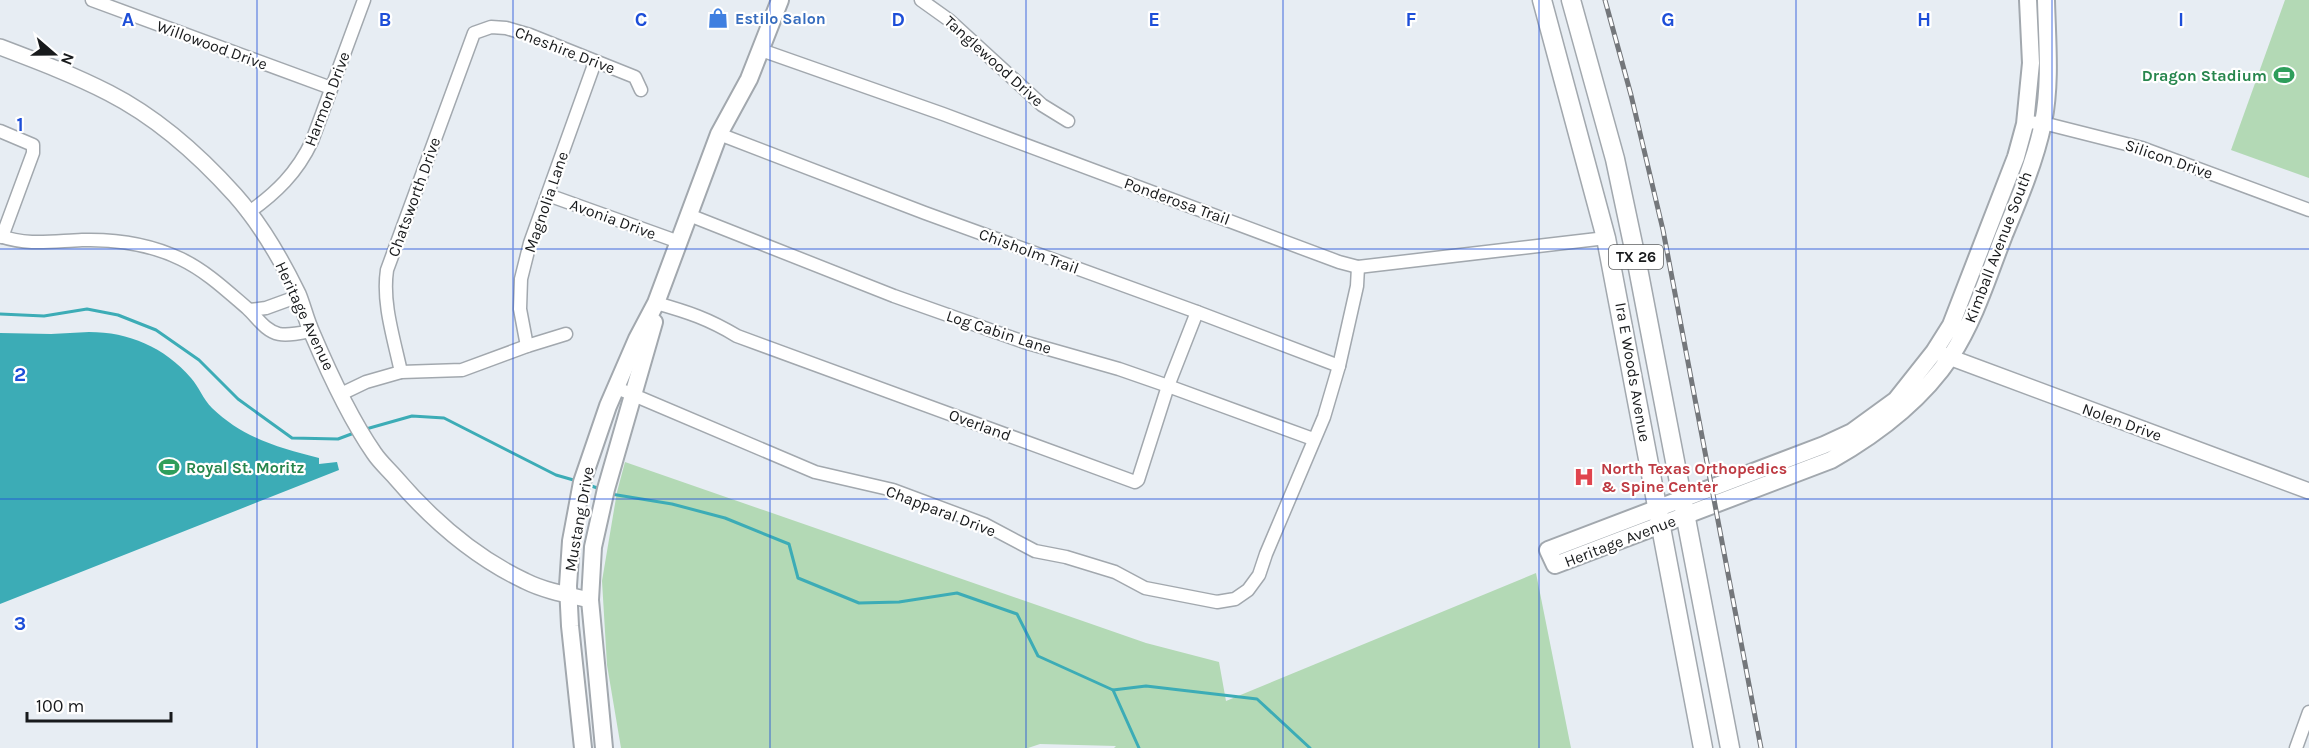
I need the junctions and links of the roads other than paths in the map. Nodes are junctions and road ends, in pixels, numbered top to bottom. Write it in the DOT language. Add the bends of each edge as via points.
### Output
graph roads {
  1 [pos="92,0"];
  2 [pos="364,0"];
  3 [pos="780,0"];
  4 [pos="921,0"];
  5 [pos="1542,0"];
  6 [pos="1571,0"];
  7 [pos="2028,0"];
  8 [pos="2046,0"];
  9 [pos="1576,19"];
  10 [pos="1549,26"];
  11 [pos="480,30"];
  12 [pos="0,47"];
  13 [pos="761,50"];
  14 [pos="595,62"];
  15 [pos="331,88"];
  16 [pos="641,90"];
  17 [pos="1068,121"];
  18 [pos="2025,122"];
  19 [pos="2043,123"];
  20 [pos="0,131"];
  21 [pos="719,134"];
  22 [pos="548,195"];
  23 [pos="2309,210"];
  24 [pos="248,213"];
  25 [pos="689,215"];
  26 [pos="1,236"];
  27 [pos="1606,238"];
  28 [pos="679,242"];
  29 [pos="1358,267"];
  30 [pos="299,296"];
  31 [pos="656,303"];
  32 [pos="250,310"];
  33 [pos="1197,312"];
  34 [pos="311,331"];
  35 [pos="566,334"];
  36 [pos="527,345"];
  37 [pos="1942,355"];
  38 [pos="1339,366"];
  39 [pos="401,372"];
  40 [pos="1168,386"];
  41 [pos="625,391"];
  42 [pos="341,394"];
  43 [pos="1313,439"];
  44 [pos="1855,439"];
  45 [pos="2309,491"];
  46 [pos="1681,498"];
  47 [pos="1657,507"];
  48 [pos="1685,517"];
  49 [pos="1661,526"];
  50 [pos="568,596"];
  51 [pos="590,600"];
  52 [pos="2309,712"];
  53 [pos="583,748"];
  54 [pos="604,748"];
  55 [pos="1703,748"];
  56 [pos="1730,748"];
  57 [pos="2296,748"];
  1 -- 15 [label="street, Willowood Drive"];
  2 -- 15 [label="street, Harmon Drive"];
  3 -- 13 [label="main road, Mustang Drive"];
  4 -- 17 [label="street, Tanglewood Drive" via="949,20 1042,105"];
  5 -- 10 [label="main road, Ira E Woods Avenue / TX 26"];
  6 -- 9 [label="main road, Ira E Woods Avenue / TX 26"];
  7 -- 18 [label="main road, Kimball Avenue South" via="2031,63"];
  8 -- 19 [label="main road, Kimball Avenue South" via="2048,63"];
  9 -- 10 [label="main road"];
  9 -- 46 [label="main road, Ira E Woods Avenue / TX 26" via="1615,159"];
  10 -- 27 [label="main road, Ira E Woods Avenue / TX 26"];
  11 -- 14 [label="street, Cheshire Drive" via="506,28"];
  11 -- 39 [label="street, Chatsworth Drive" via="474,33 387,270 389,316"];
  12 -- 24 [label="street, Heritage Avenue" via="65,72 139,111 191,152"];
  13 -- 21 [label="main road, Mustang Drive"];
  13 -- 29 [label="street, Ponderosa Trail"];
  14 -- 16 [label="street, Cheshire Drive" via="635,77"];
  14 -- 22 [label="street, Magnolia Lane"];
  15 -- 24 [label="street, Harmon Drive" via="302,163 273,195"];
  18 -- 19 [label="street, Silicon Drive"];
  18 -- 37 [label="main road, Kimball Avenue South" via="2016,157"];
  19 -- 23 [label="street, Silicon Drive" via="2142,148"];
  19 -- 37 [label="main road, Kimball Avenue South" via="1979,301"];
  20 -- 26 [label="street" via="33,145"];
  21 -- 25 [label="main road, Mustang Drive"];
  21 -- 33 [label="street, Chisholm Trail"];
  22 -- 28 [label="street, Avonia Drive"];
  22 -- 36 [label="street, Magnolia Lane" via="521,279 520,309"];
  24 -- 30 [label="street, Heritage Avenue"];
  25 -- 28 [label="main road, Mustang Drive"];
  25 -- 40 [label="street, Log Cabin Lane" via="927,308"];
  26 -- 32 [label="street" via="35,243 123,241 151,248 195,266"];
  27 -- 29 [label="street, Ponderosa Trail"];
  27 -- 47 [label="main road, Ira E Woods Avenue / TX 26"];
  28 -- 31 [label="main road, Mustang Drive"];
  29 -- 38 [label="street, Chapparal Drive"];
  30 -- 32 [label="street"];
  30 -- 34 [label="street, Heritage Avenue"];
  31 -- 40 [label="street, Overland" via="1135,482"];
  31 -- 41 [label="main road, Mustang Drive" via="637,339"];
  32 -- 34 [label="street" via="268,330 280,334"];
  33 -- 38 [label="street, Chisholm Trail"];
  33 -- 40 [label="street, Overland"];
  34 -- 42 [label="street, Heritage Avenue"];
  35 -- 36 [label="street"];
  36 -- 39 [label="street" via="462,370"];
  37 -- 44 [label="main road, Kimball Avenue South" via="1912,402"];
  37 -- 45 [label="street, Nolen Drive"];
  38 -- 43 [label="street, Chapparal Drive"];
  39 -- 42 [label="street"];
  40 -- 43 [label="street, Log Cabin Lane"];
  41 -- 43 [label="street, Chapparal Drive" via="815,472 893,490 984,524 1035,551 1115,572 1144,588 1217,602 1235,599 1259,576"];
  41 -- 50 [label="main road, Mustang Drive" via="591,451 582,482 568,566"];
  41 -- 51 [label="main road, Mustang Drive" via="593,547"];
  42 -- 50 [label="street, Heritage Avenue" via="374,453 429,514 486,559 525,581"];
  44 -- 46 [label="main road, Kimball Avenue South"];
  44 -- 48 [label="main road, Kimball Avenue South" via="1832,460"];
  46 -- 47 [label="main road, Heritage Avenue"];
  46 -- 48 [label="main road, Ira E Woods Avenue / TX 26"];
  47 -- 49 [label="main road, Ira E Woods Avenue / TX 26"];
  47 -- 49 [label="main road, Heritage Avenue" via="1552,558"];
  48 -- 49 [label="main road, Heritage Avenue"];
  48 -- 56 [label="main road, Ira E Woods Avenue / TX 26"];
  49 -- 55 [label="main road, Ira E Woods Avenue / TX 26"];
  50 -- 51 [label="street, Heritage Avenue"];
  50 -- 53 [label="main road, Mustang Drive"];
  51 -- 54 [label="main road, Mustang Drive"];
  52 -- 57 [label="street"];
}
